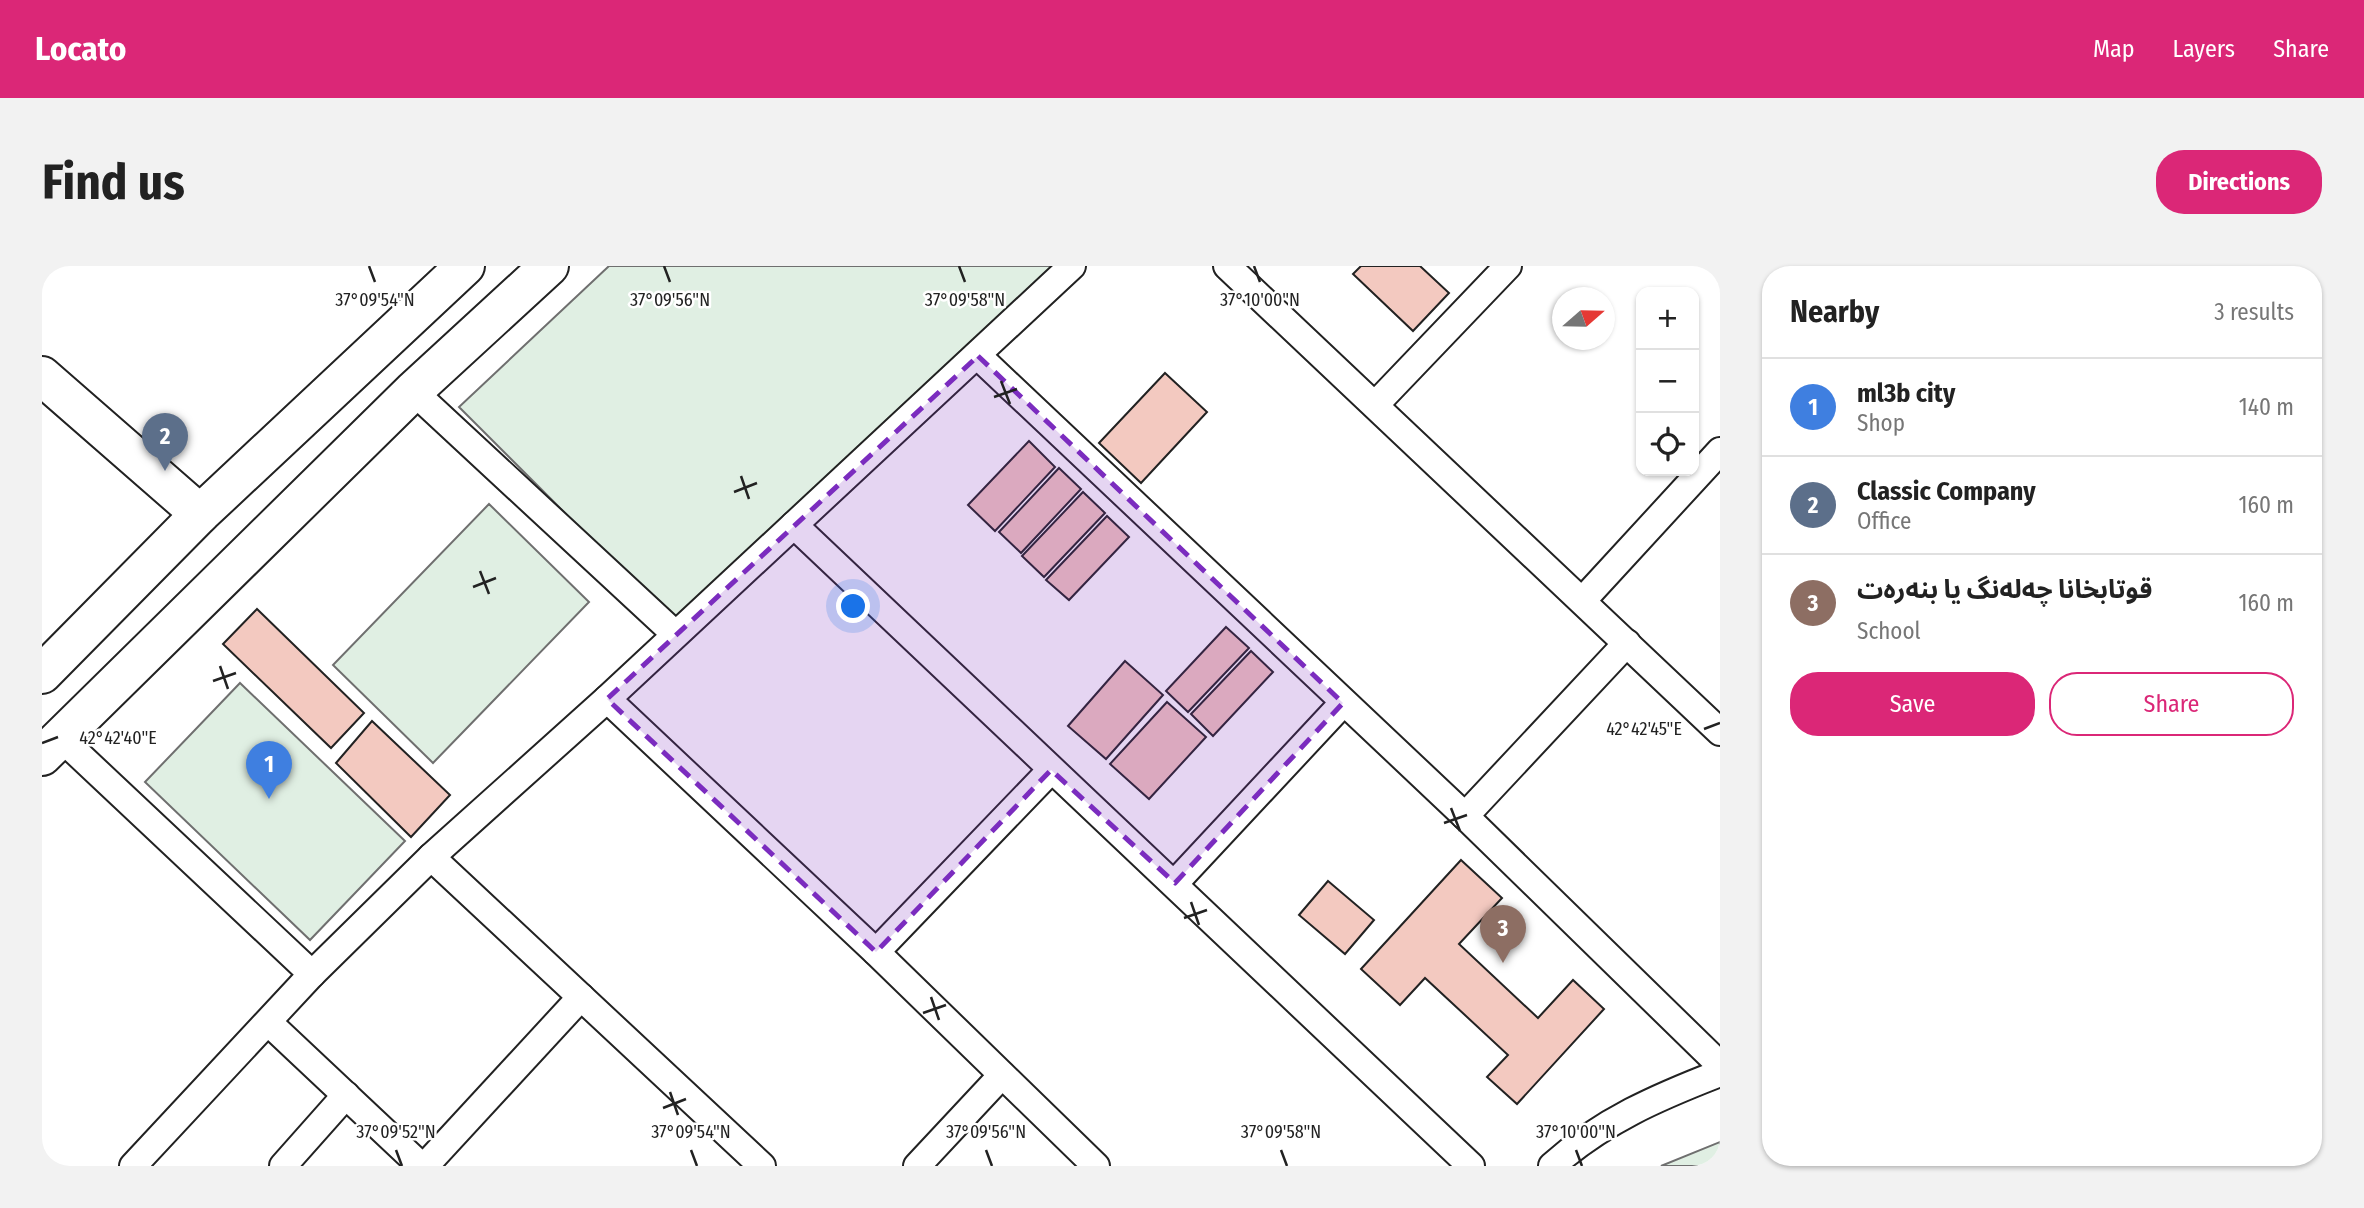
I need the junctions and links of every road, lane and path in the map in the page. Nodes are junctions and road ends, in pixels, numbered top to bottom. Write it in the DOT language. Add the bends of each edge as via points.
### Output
graph roads {
  1 [pos="465,266"];
  2 [pos="549,266"];
  3 [pos="1072,266"];
  4 [pos="1227,266"];
  5 [pos="1508,266"];
  6 [pos="978,356"];
  7 [pos="42,376"];
  8 [pos="413,391"];
  9 [pos="1375,405"];
  10 [pos="1720,451"];
  11 [pos="200,514"];
  12 [pos="794,525"];
  13 [pos="1583,600"];
  14 [pos="674,633"];
  15 [pos="1627,643"];
  16 [pos="42,674"];
  17 [pos="607,699"];
  18 [pos="1343,703"];
  19 [pos="1720,732"];
  20 [pos="51,747"];
  21 [pos="1051,770"];
  22 [pos="1465,816"];
  23 [pos="431,857"];
  24 [pos="1175,883"];
  25 [pos="876,952"];
  26 [pos="312,974"];
  27 [pos="581,997"];
  28 [pos="269,1023"];
  29 [pos="1720,1065"];
  30 [pos="1720,1073"];
  31 [pos="1002,1074"];
  32 [pos="346,1095"];
  33 [pos="133,1166"];
  34 [pos="283,1166"];
  35 [pos="423,1166"];
  36 [pos="762,1166"];
  37 [pos="918,1166"];
  38 [pos="1096,1166"];
  39 [pos="1471,1166"];
  40 [pos="1552,1166"];
  1 -- 11 [label="main road"];
  2 -- 8 [label="main road"];
  3 -- 6 [label="street"];
  4 -- 9 [label="street"];
  5 -- 9 [label="street"];
  6 -- 12 [label="street"];
  6 -- 18 [label="street"];
  7 -- 11 [label="main road"];
  8 -- 14 [label="street"];
  8 -- 20 [label="main road"];
  9 -- 13 [label="street"];
  10 -- 13 [label="street"];
  11 -- 16 [label="main road"];
  12 -- 14 [label="street"];
  12 -- 21 [label="street"];
  13 -- 15 [label="street"];
  14 -- 17 [label="street"];
  15 -- 19 [label="street"];
  15 -- 22 [label="street"];
  17 -- 23 [label="street"];
  17 -- 25 [label="street"];
  18 -- 22 [label="street"];
  18 -- 24 [label="street"];
  20 -- 26 [label="street"];
  21 -- 24 [label="street"];
  21 -- 25 [label="street"];
  22 -- 29 [label="street"];
  23 -- 26 [label="street"];
  23 -- 27 [label="street"];
  24 -- 39 [label="street"];
  25 -- 31 [label="street"];
  26 -- 28 [label="street"];
  27 -- 35 [label="street"];
  27 -- 36 [label="street"];
  28 -- 32 [label="street"];
  28 -- 33 [label="street"];
  30 -- 40 [label="street" via="1646,1102"];
  31 -- 37 [label="street"];
  31 -- 38 [label="street"];
  32 -- 34 [label="street"];
  32 -- 35 [label="street"];
}
